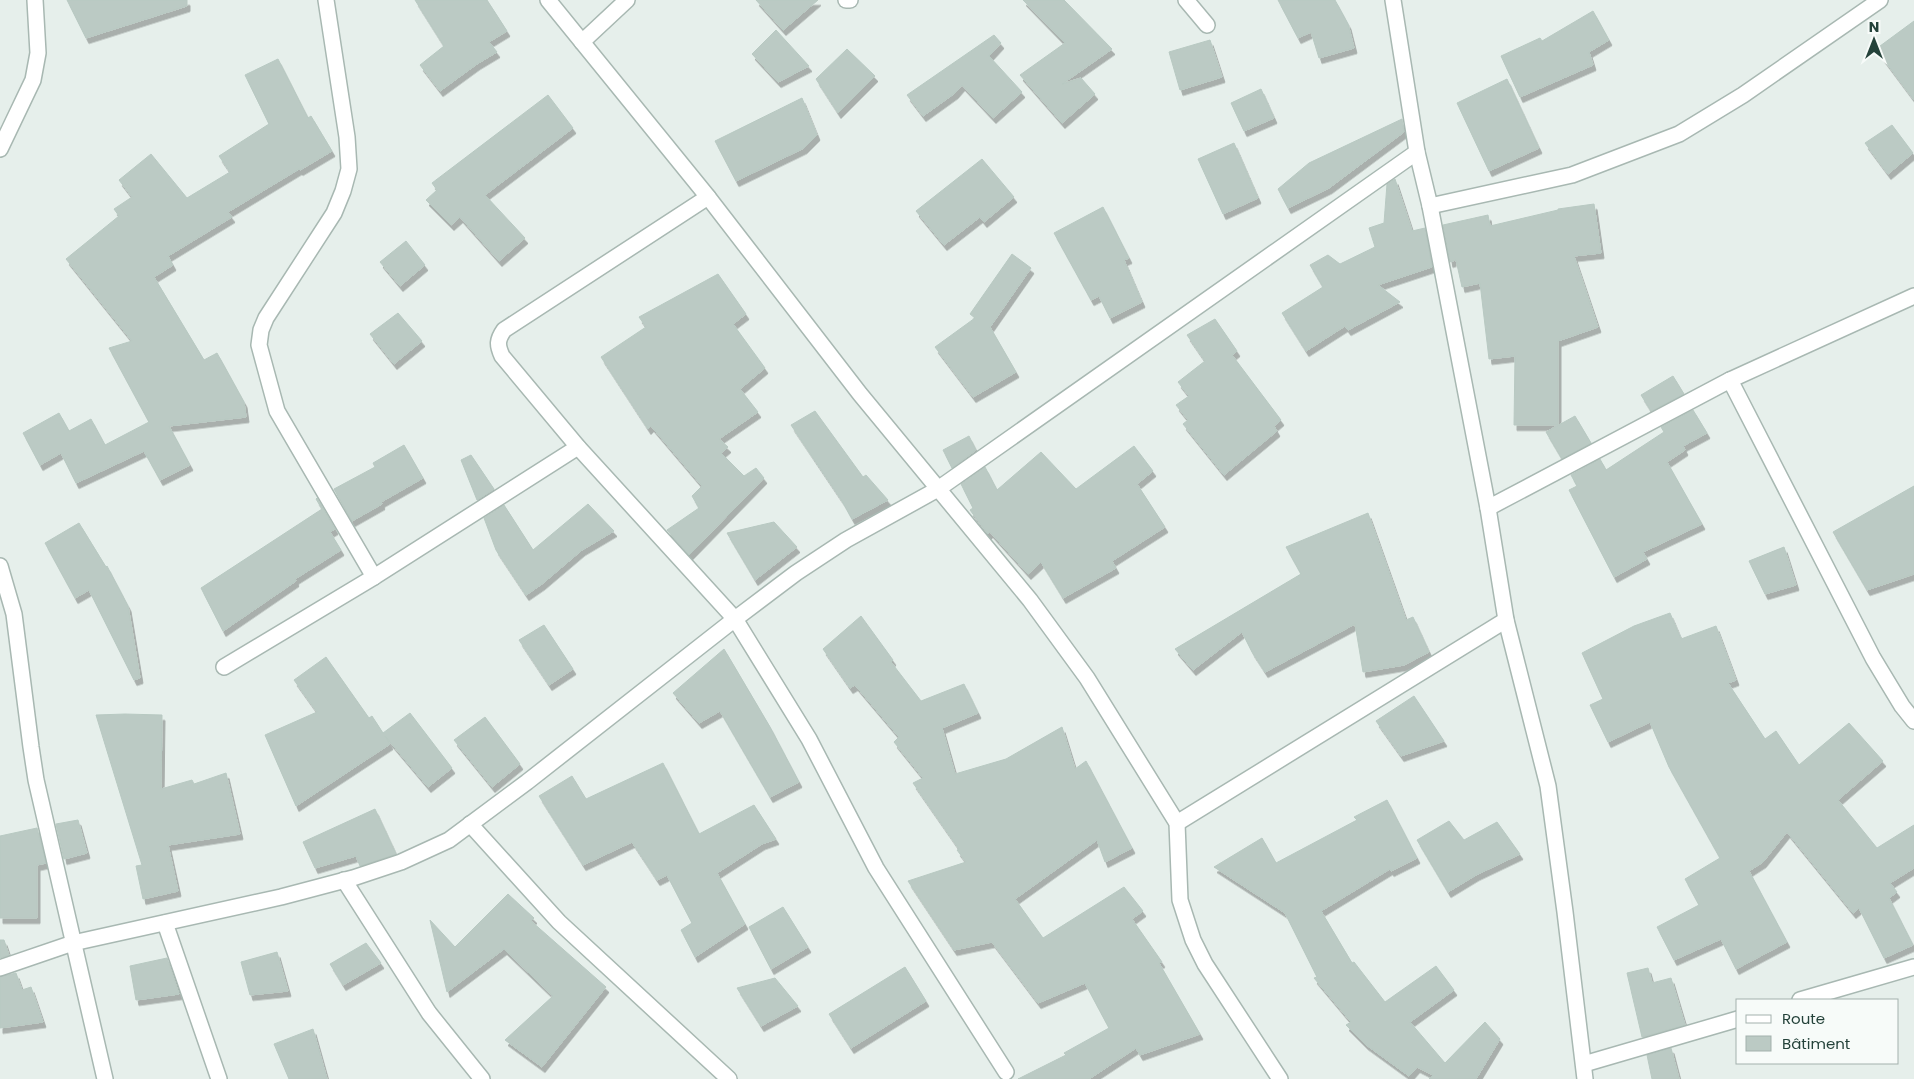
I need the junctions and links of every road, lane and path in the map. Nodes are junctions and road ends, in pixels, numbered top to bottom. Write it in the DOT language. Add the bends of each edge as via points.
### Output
graph roads {
  1 [pos="35,0"];
  2 [pos="326,0"];
  3 [pos="548,0"];
  4 [pos="627,0"];
  5 [pos="846,0"];
  6 [pos="850,0"];
  7 [pos="1186,0"];
  8 [pos="1393,0"];
  9 [pos="1880,0"];
  10 [pos="1207,24"];
  11 [pos="582,42"];
  12 [pos="0,150"];
  13 [pos="1417,152"];
  14 [pos="708,197"];
  15 [pos="1430,206"];
  16 [pos="1914,296"];
  17 [pos="1730,380"];
  18 [pos="578,447"];
  19 [pos="938,489"];
  20 [pos="1488,508"];
  21 [pos="0,566"];
  22 [pos="374,577"];
  23 [pos="735,619"];
  24 [pos="1506,620"];
  25 [pos="224,667"];
  26 [pos="1914,721"];
  27 [pos="1177,823"];
  28 [pos="470,824"];
  29 [pos="344,880"];
  30 [pos="164,923"];
  31 [pos="73,944"];
  32 [pos="1914,967"];
  33 [pos="0,968"];
  34 [pos="1803,999"];
  35 [pos="1736,1019"];
  36 [pos="1584,1071"];
  37 [pos="1006,1072"];
  38 [pos="105,1079"];
  39 [pos="219,1079"];
  40 [pos="482,1079"];
  41 [pos="729,1079"];
  42 [pos="1280,1079"];
  1 -- 12 [label="street" via="38,53 33,80"];
  2 -- 22 [label="street" via="349,169 334,213 266,318 259,346 276,411"];
  3 -- 11 [label="street"];
  4 -- 11 [label="street"];
  5 -- 6 [label="street"];
  7 -- 10 [label="street"];
  8 -- 13 [label="street"];
  9 -- 15 [label="street" via="1743,95 1678,134 1572,175"];
  11 -- 14 [label="street"];
  13 -- 15 [label="street"];
  13 -- 19 [label="street"];
  14 -- 18 [label="street" via="504,330 498,338 502,356"];
  14 -- 19 [label="street"];
  15 -- 20 [label="street"];
  16 -- 17 [label="street"];
  17 -- 20 [label="street"];
  17 -- 26 [label="street" via="1873,658"];
  18 -- 22 [label="street"];
  18 -- 23 [label="street"];
  19 -- 23 [label="street" via="846,540"];
  19 -- 27 [label="street" via="1030,600 1088,678"];
  20 -- 24 [label="street"];
  21 -- 31 [label="street" via="14,614 36,780"];
  22 -- 25 [label="street"];
  23 -- 28 [label="street"];
  23 -- 37 [label="street" via="810,739 876,868"];
  24 -- 27 [label="street"];
  24 -- 36 [label="street" via="1548,786"];
  27 -- 42 [label="street" via="1180,900 1193,940 1205,964"];
  28 -- 29 [label="street" via="449,840 401,862"];
  28 -- 41 [label="street" via="559,922"];
  29 -- 30 [label="street"];
  29 -- 40 [label="street" via="429,1013"];
  30 -- 31 [label="street"];
  30 -- 39 [label="street"];
  31 -- 33 [label="street"];
  31 -- 38 [label="street"];
  32 -- 34 [label="street"];
  35 -- 36 [label="street"];
}
